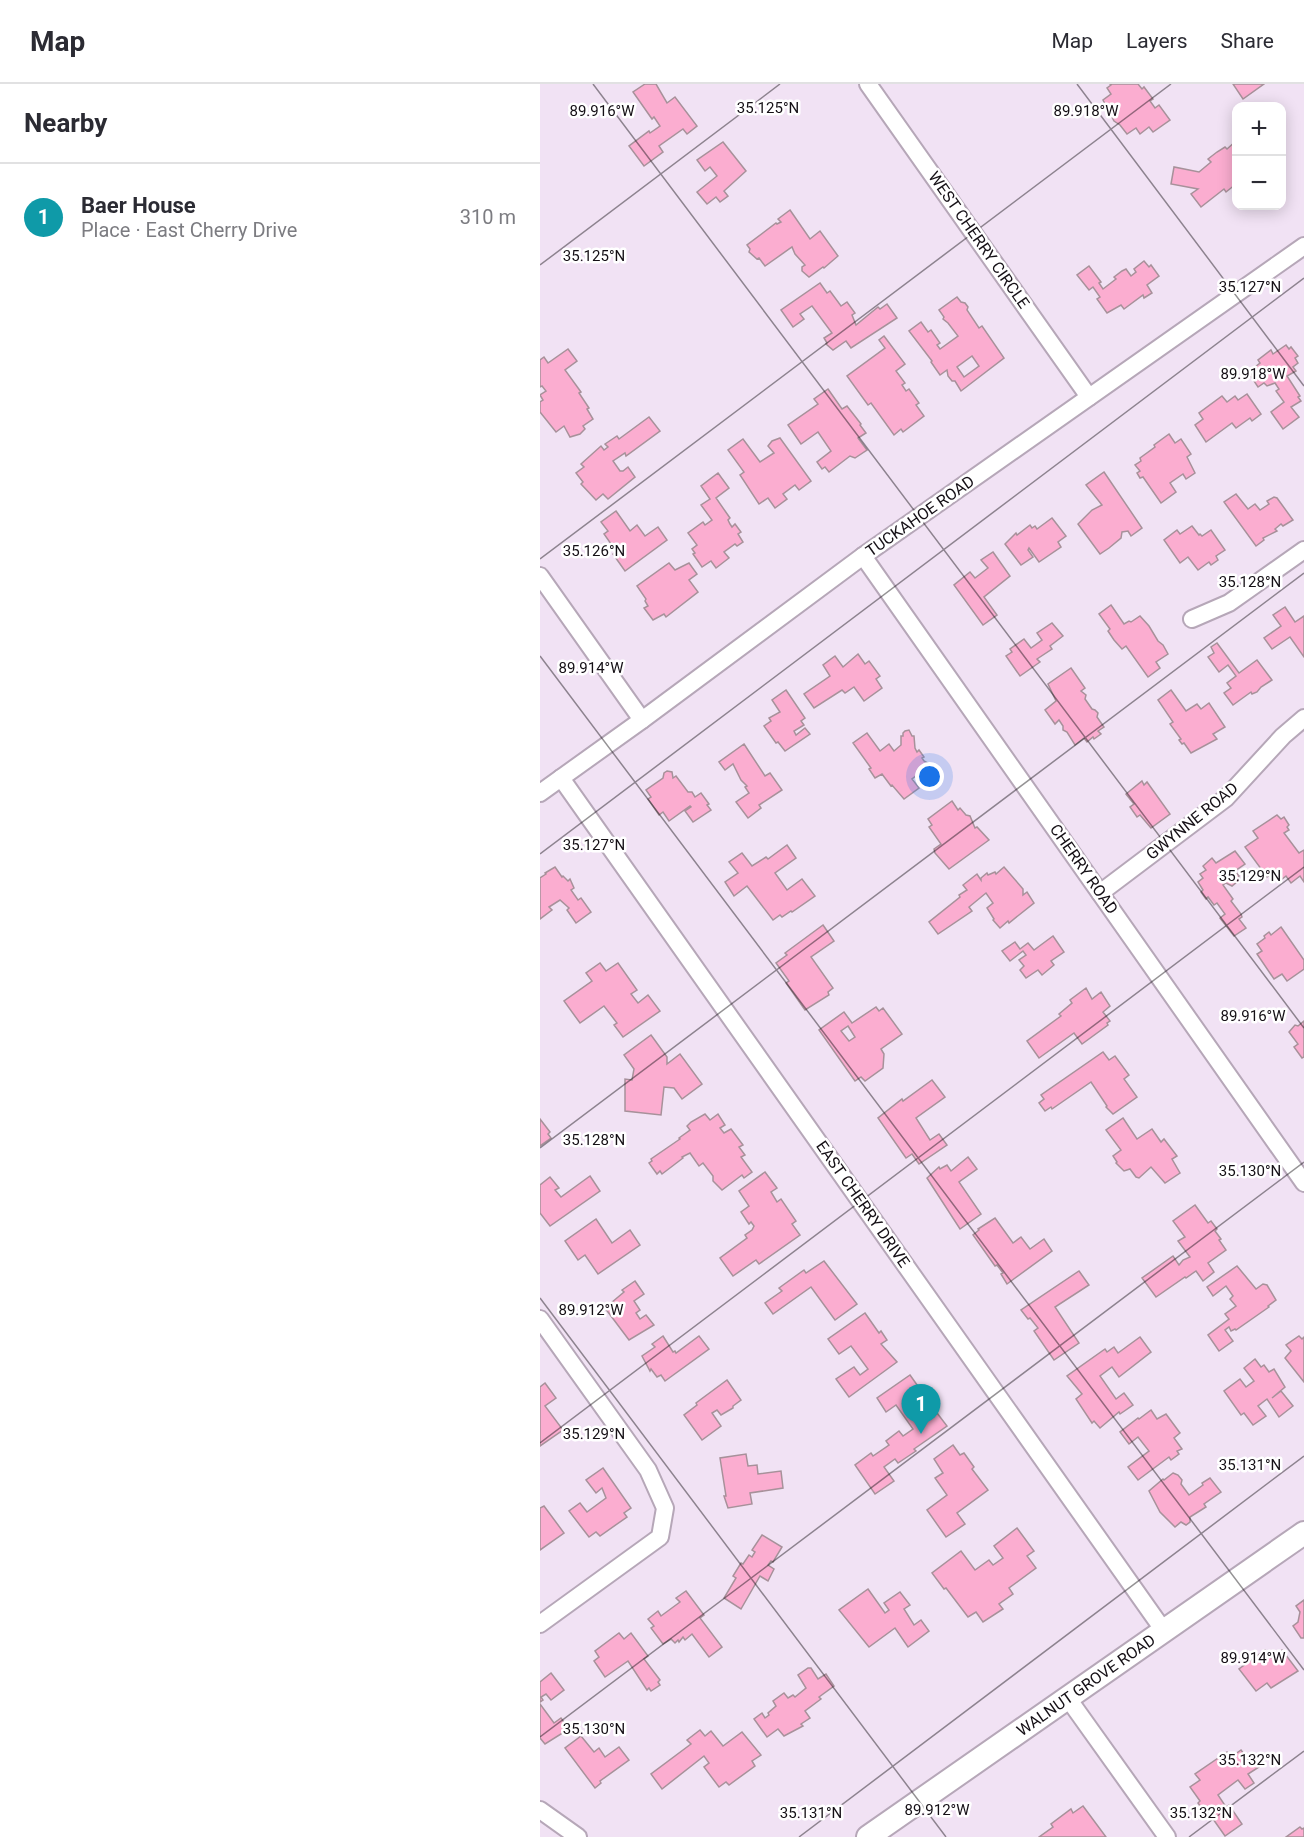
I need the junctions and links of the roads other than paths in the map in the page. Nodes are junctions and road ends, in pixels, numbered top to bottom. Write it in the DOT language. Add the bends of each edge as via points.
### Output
graph roads {
  1 [pos="868,84"];
  2 [pos="1304,246"];
  3 [pos="1089,397"];
  4 [pos="1303,552"];
  5 [pos="863,556"];
  6 [pos="540,576"];
  7 [pos="1192,619"];
  8 [pos="1304,718"];
  9 [pos="642,720"];
  10 [pos="561,778"];
  11 [pos="540,793"];
  12 [pos="1100,893"];
  13 [pos="1304,1183"];
  14 [pos="540,1319"];
  15 [pos="1304,1533"];
  16 [pos="540,1624"];
  17 [pos="1164,1631"];
  18 [pos="1067,1697"];
  19 [pos="540,1810"];
  20 [pos="578,1837"];
  21 [pos="868,1837"];
  22 [pos="1167,1837"];
  1 -- 3 [label="street, WEST CHERRY CIRCLE"];
  2 -- 3 [label="street, TUCKAHOE ROAD"];
  3 -- 5 [label="street, TUCKAHOE ROAD"];
  4 -- 7 [label="street" via="1228,603"];
  5 -- 9 [label="street, TUCKAHOE ROAD"];
  5 -- 12 [label="street, CHERRY ROAD"];
  6 -- 9 [label="street"];
  8 -- 12 [label="street, GWYNNE ROAD" via="1226,798"];
  9 -- 10 [label="street, TUCKAHOE ROAD"];
  10 -- 11 [label="street, TUCKAHOE ROAD"];
  10 -- 17 [label="street, EAST CHERRY DRIVE"];
  12 -- 13 [label="street, CHERRY ROAD"];
  14 -- 16 [label="street" via="648,1470 665,1508 660,1537"];
  15 -- 17 [label="main road, WALNUT GROVE ROAD"];
  17 -- 18 [label="main road, WALNUT GROVE ROAD"];
  18 -- 21 [label="main road, WALNUT GROVE ROAD"];
  18 -- 22 [label="street"];
  19 -- 20 [label="street"];
}
